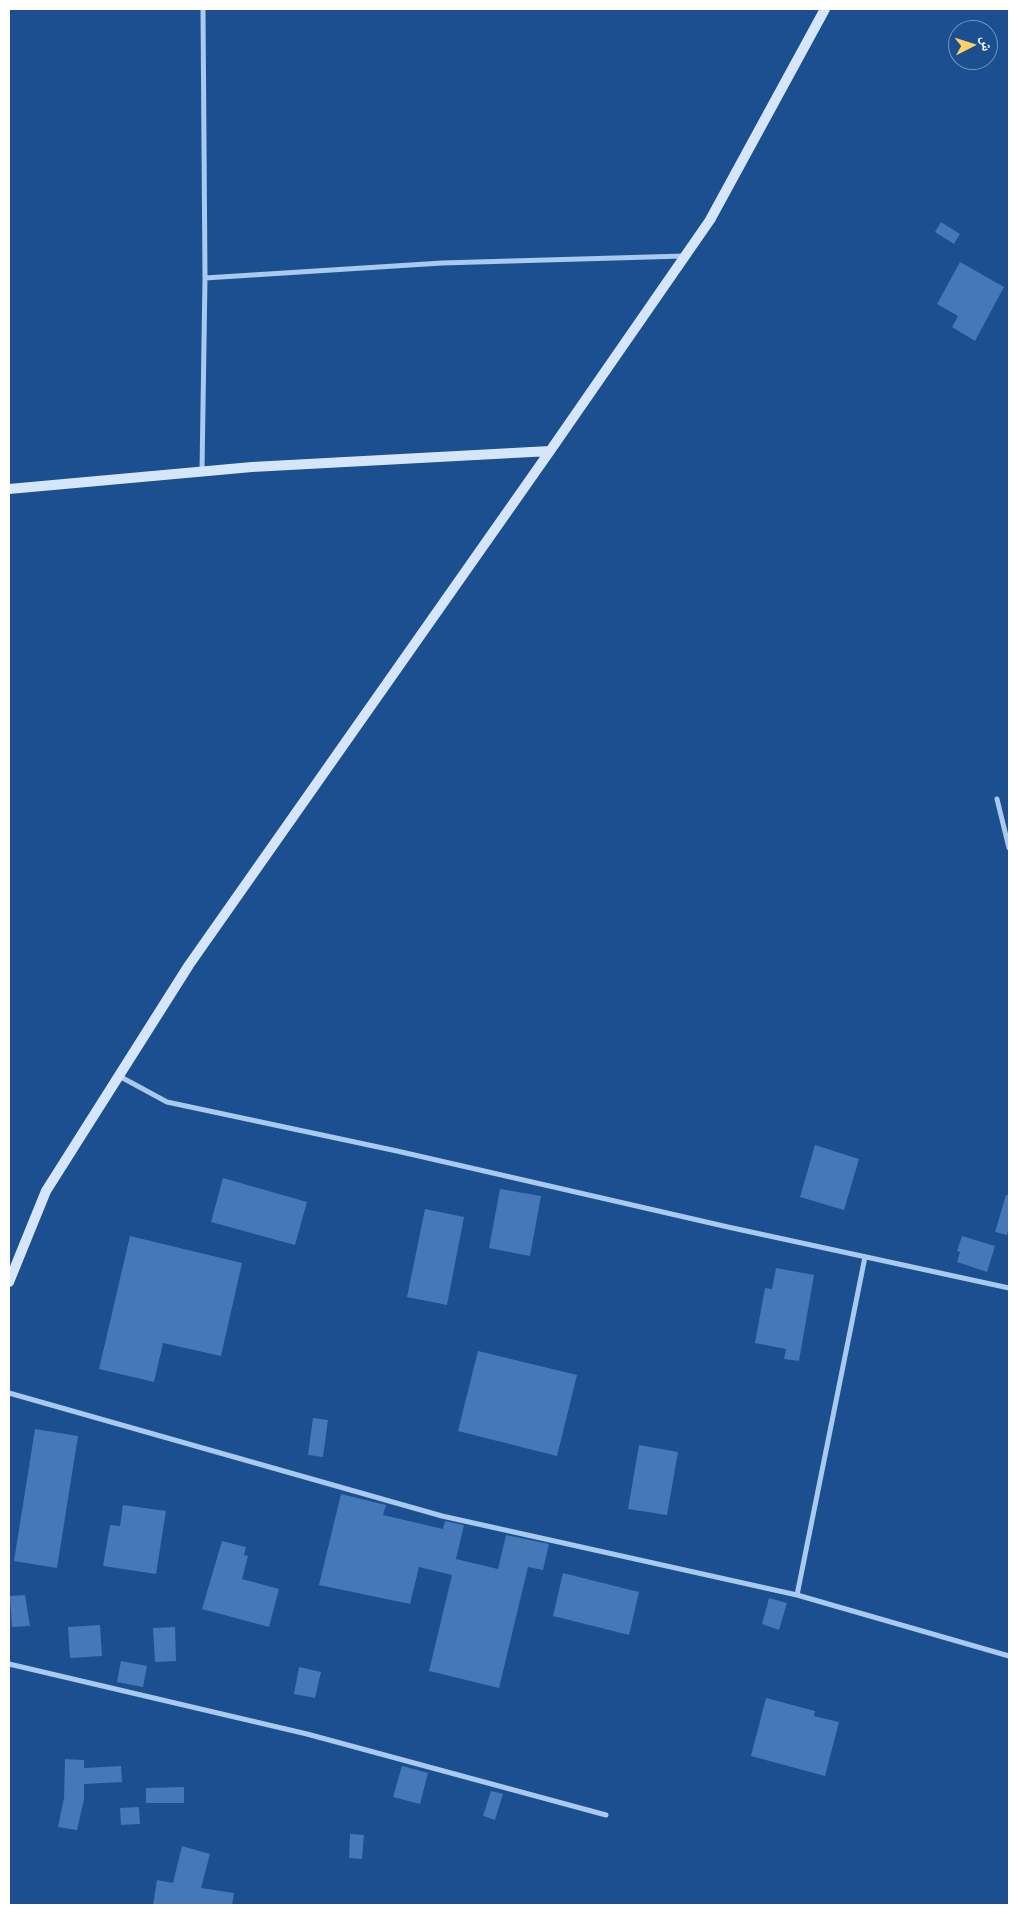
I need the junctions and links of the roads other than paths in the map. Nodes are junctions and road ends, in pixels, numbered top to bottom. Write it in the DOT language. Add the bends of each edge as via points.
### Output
graph roads {
  1 [pos="203,9"];
  2 [pos="825,9"];
  3 [pos="685,256"];
  4 [pos="205,278"];
  5 [pos="550,451"];
  6 [pos="202,471"];
  7 [pos="9,488"];
  8 [pos="997,799"];
  9 [pos="1009,848"];
  10 [pos="118,1076"];
  11 [pos="865,1256"];
  12 [pos="9,1282"];
  13 [pos="1009,1288"];
  14 [pos="9,1393"];
  15 [pos="797,1595"];
  16 [pos="1009,1656"];
  17 [pos="9,1664"];
  18 [pos="606,1815"];
  1 -- 4 [label="street"];
  2 -- 3 [label="main road" via="710,220"];
  3 -- 4 [label="street" via="442,263"];
  3 -- 5 [label="main road"];
  4 -- 6 [label="street"];
  5 -- 6 [label="main road"];
  5 -- 10 [label="main road" via="188,964"];
  6 -- 7 [label="main road"];
  8 -- 9 [label="street"];
  10 -- 11 [label="street" via="167,1102"];
  10 -- 12 [label="main road" via="46,1191"];
  11 -- 13 [label="street"];
  11 -- 15 [label="street"];
  14 -- 15 [label="street" via="442,1516"];
  15 -- 16 [label="street"];
  17 -- 18 [label="street" via="307,1734"];
}
